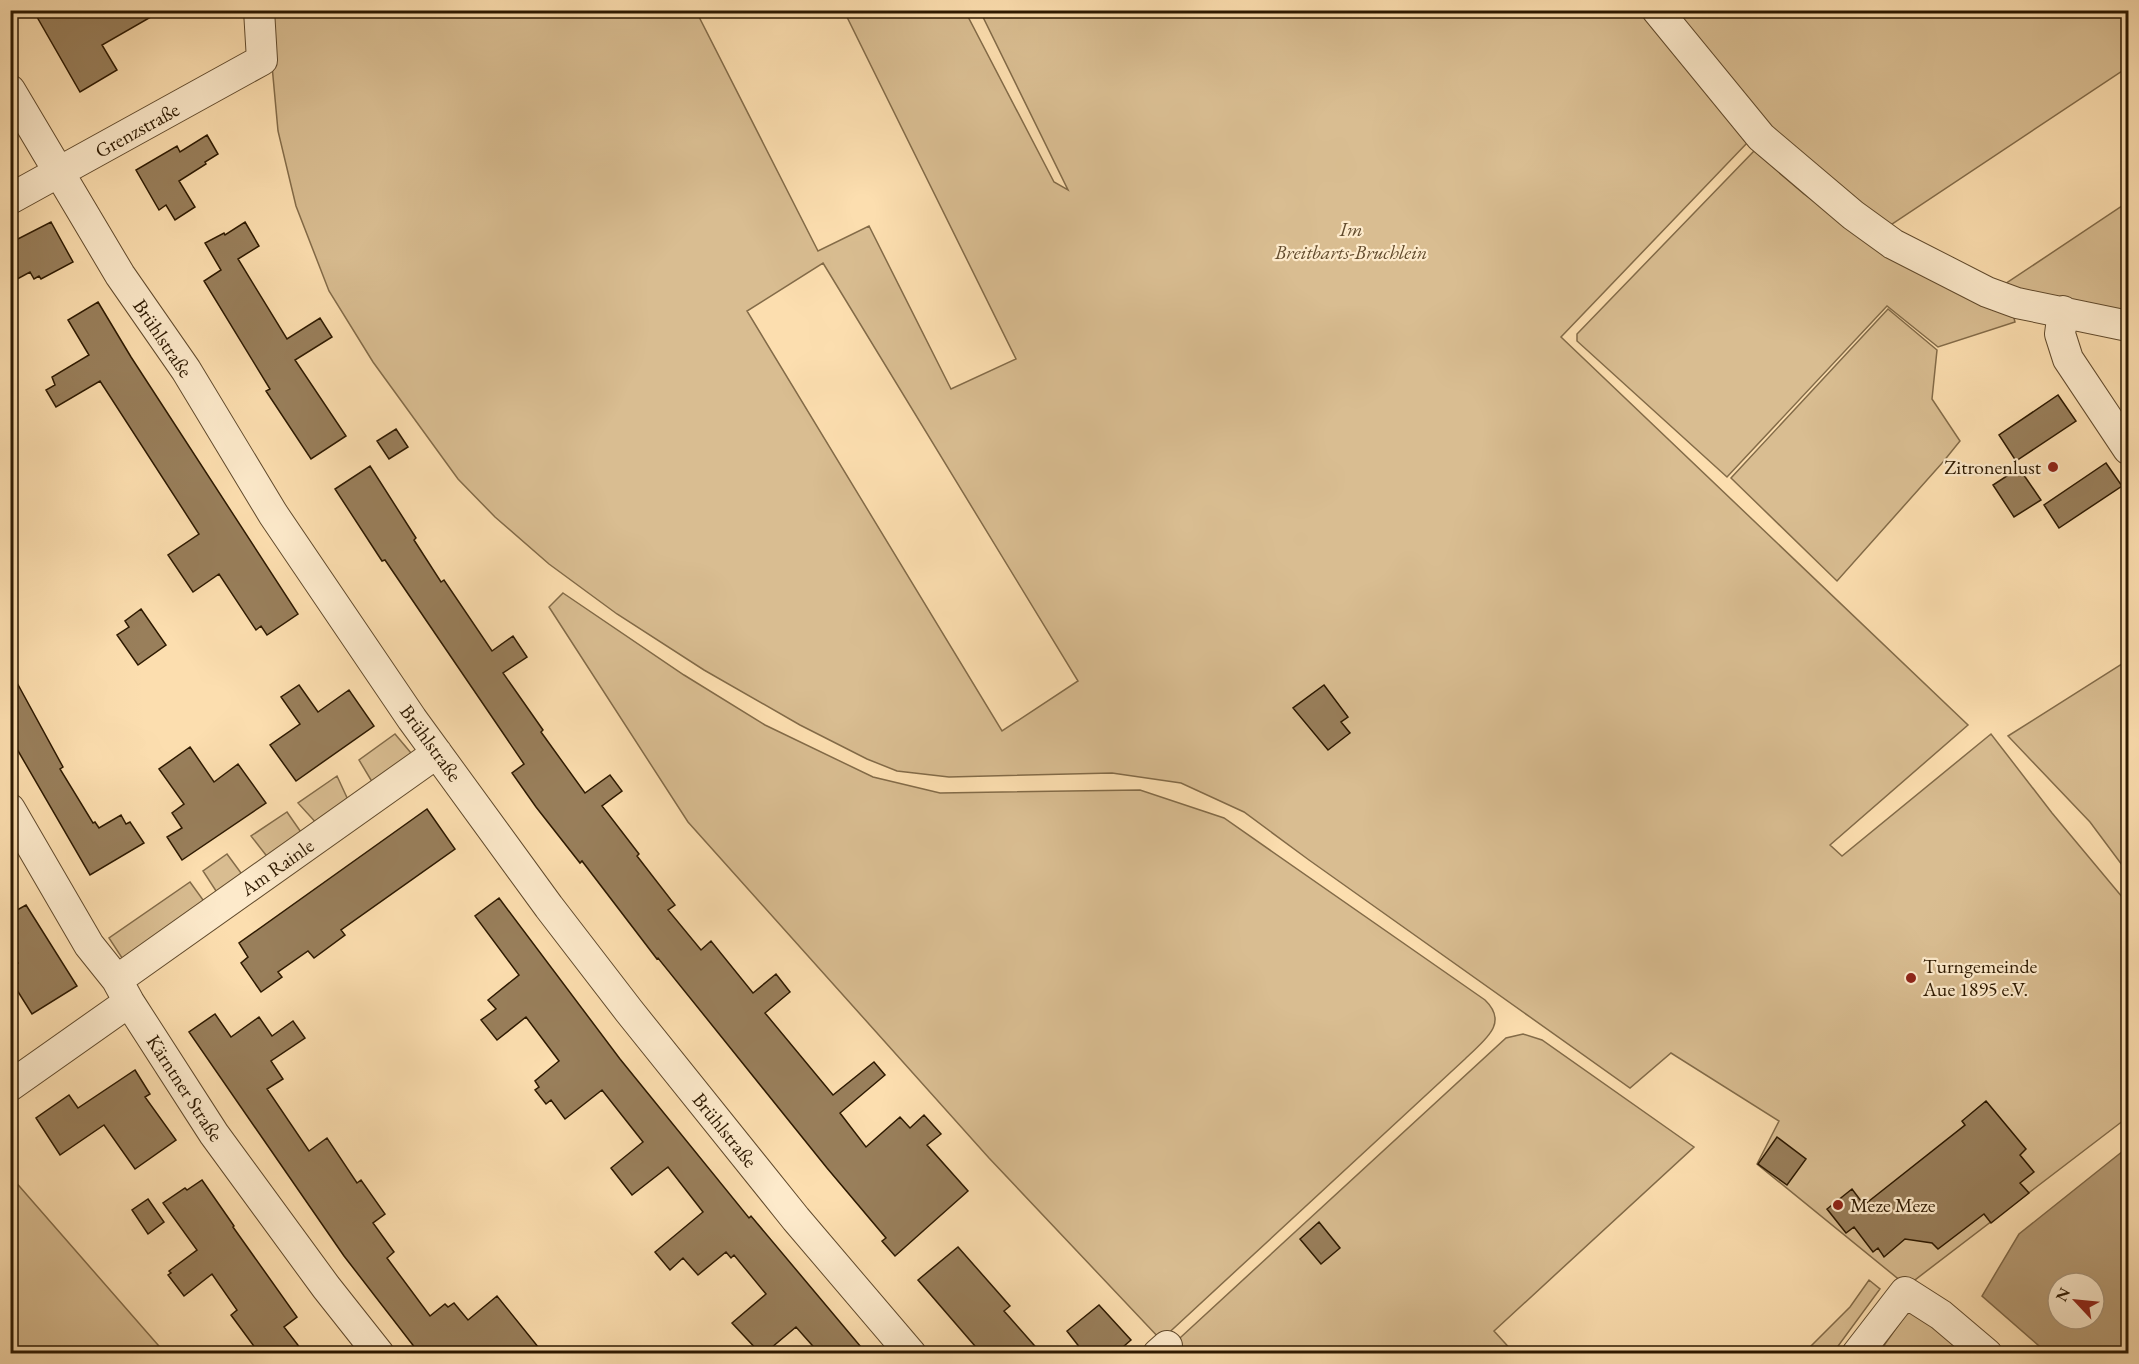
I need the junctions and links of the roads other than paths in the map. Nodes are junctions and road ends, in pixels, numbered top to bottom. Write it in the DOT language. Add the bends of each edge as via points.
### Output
graph roads {
  1 [pos="259,10"];
  2 [pos="1657,10"];
  3 [pos="10,90"];
  4 [pos="59,173"];
  5 [pos="10,199"];
  6 [pos="2062,311"];
  7 [pos="2128,326"];
  8 [pos="2128,449"];
  9 [pos="437,753"];
  10 [pos="10,809"];
  11 [pos="123,991"];
  12 [pos="10,1086"];
  13 [pos="379,1353"];
  14 [pos="911,1353"];
  15 [pos="1857,1353"];
  16 [pos="1987,1353"];
  1 -- 4 [label="street, Grenzstraße" via="262,60"];
  2 -- 6 [label="street" via="1761,137 1853,215 1893,244 1987,292 2017,303"];
  3 -- 4 [label="street, Brühlstraße"];
  4 -- 5 [label="street, Grenzstraße"];
  4 -- 9 [label="street, Brühlstraße" via="273,514"];
  6 -- 7 [label="street"];
  6 -- 8 [label="street" via="2060,334 2068,359"];
  9 -- 11 [label="street, Am Rainle"];
  9 -- 14 [label="street, Brühlstraße" via="628,1011 796,1219"];
  10 -- 11 [label="street, Kärntner Straße" via="89,945"];
  11 -- 12 [label="street, Am Rainle"];
  11 -- 13 [label="street, Kärntner Straße" via="214,1134"];
  15 -- 16 [label="street" via="1905,1292 1941,1315"];
}
